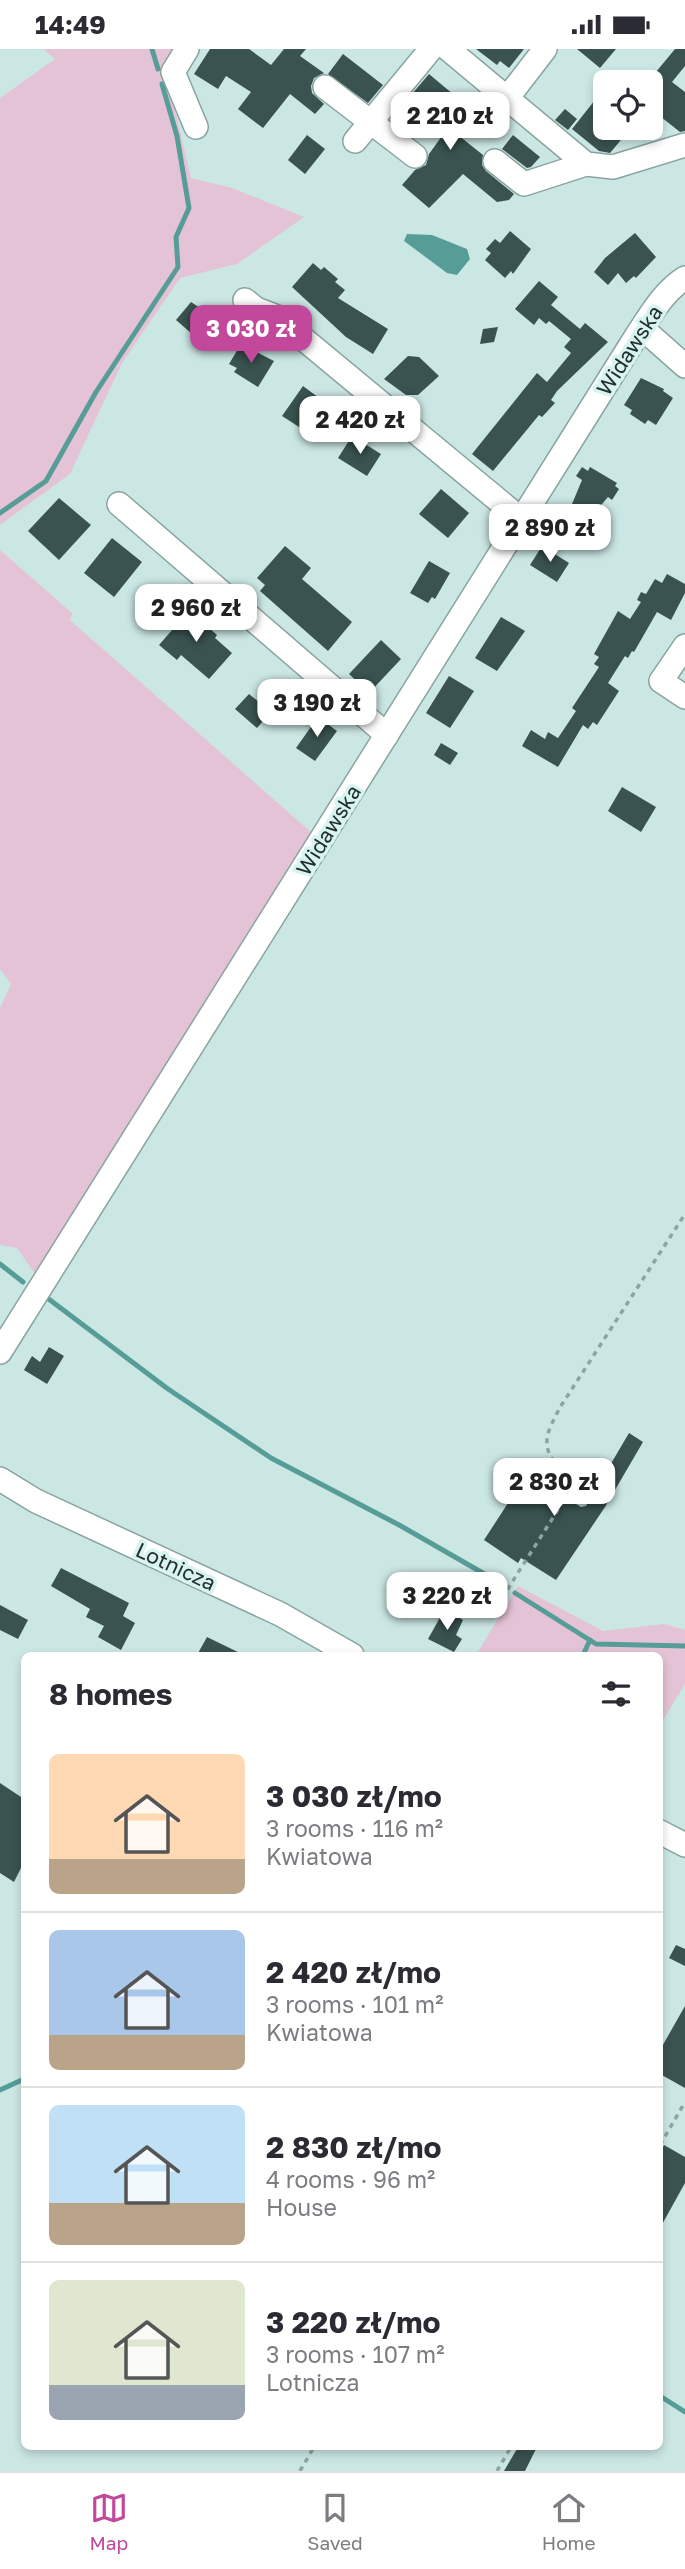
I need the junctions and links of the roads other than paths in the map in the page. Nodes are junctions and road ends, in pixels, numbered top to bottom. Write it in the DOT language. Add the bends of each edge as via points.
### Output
graph roads {
  1 [pos="187,49"];
  2 [pos="431,49"];
  3 [pos="448,49"];
  4 [pos="545,49"];
  5 [pos="325,87"];
  6 [pos="508,97"];
  7 [pos="370,123"];
  8 [pos="197,127"];
  9 [pos="355,141"];
  10 [pos="685,145"];
  11 [pos="415,156"];
  12 [pos="495,161"];
  13 [pos="586,164"];
  14 [pos="685,278"];
  15 [pos="245,300"];
  16 [pos="642,328"];
  17 [pos="685,366"];
  18 [pos="120,504"];
  19 [pos="522,520"];
  20 [pos="685,646"];
  21 [pos="685,697"];
  22 [pos="387,735"];
  23 [pos="0,1352"];
  24 [pos="0,1479"];
  25 [pos="347,1652"];
  26 [pos="663,1834"];
  27 [pos="685,1845"];
  1 -- 8 [label="street" via="173,72"];
  2 -- 7 [label="street"];
  3 -- 6 [label="street"];
  4 -- 6 [label="street"];
  5 -- 7 [label="street"];
  6 -- 13 [label="street"];
  7 -- 9 [label="street"];
  7 -- 11 [label="street"];
  10 -- 13 [label="street" via="613,167"];
  12 -- 13 [label="street" via="524,184"];
  14 -- 16 [label="street, Widawska" via="675,284"];
  15 -- 19 [label="street" via="278,317"];
  16 -- 17 [label="street"];
  16 -- 19 [label="street, Widawska"];
  18 -- 22 [label="street"];
  19 -- 22 [label="street, Widawska"];
  20 -- 21 [label="street" via="661,681"];
  22 -- 23 [label="street, Widawska"];
  24 -- 25 [label="street, Lotnicza" via="36,1501 281,1614"];
  26 -- 27 [label="street"];
}
